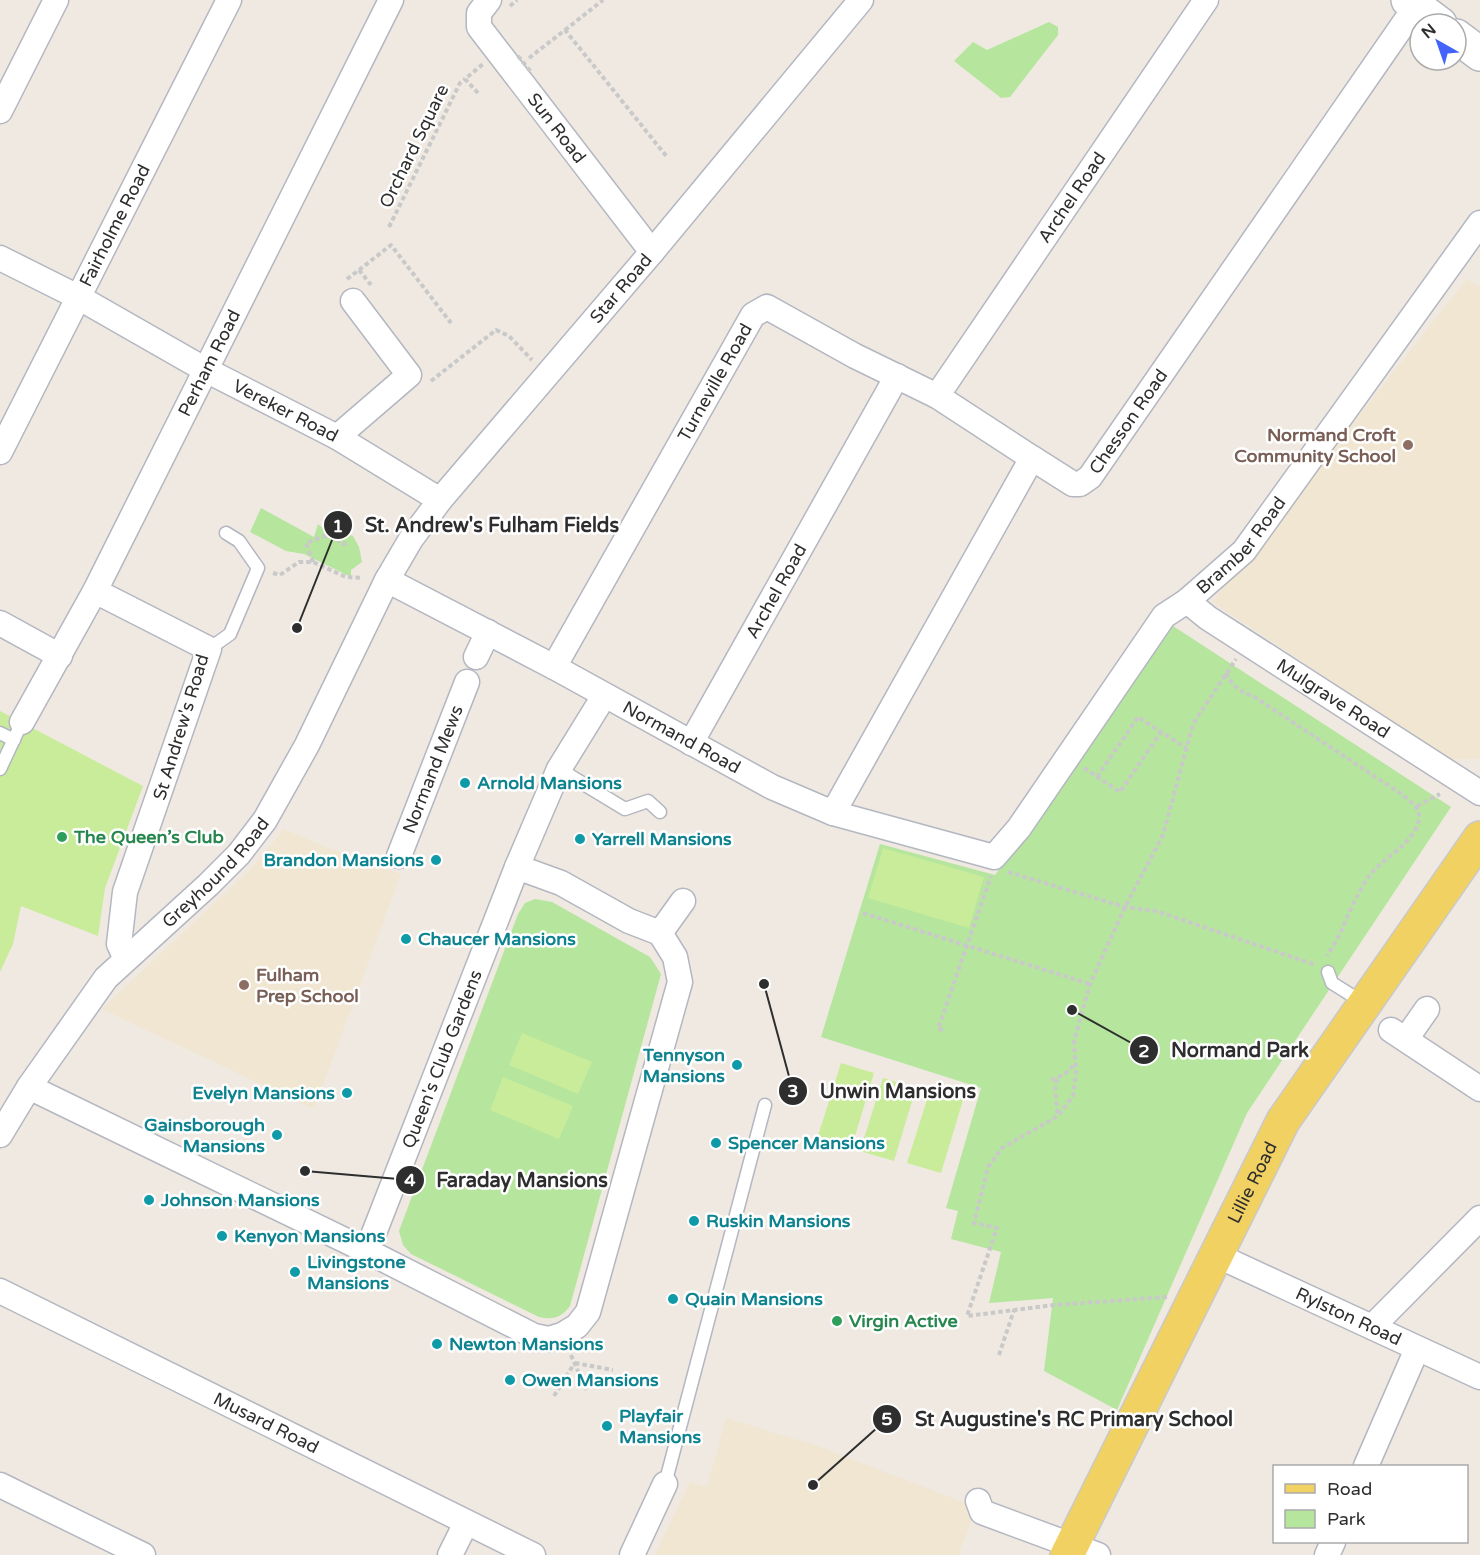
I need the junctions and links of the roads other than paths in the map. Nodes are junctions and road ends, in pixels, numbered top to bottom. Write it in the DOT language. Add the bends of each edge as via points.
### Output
graph roads {
  1 [pos="56,0"];
  2 [pos="229,0"];
  3 [pos="391,0"];
  4 [pos="489,0"];
  5 [pos="861,0"];
  6 [pos="1206,0"];
  7 [pos="1421,10"];
  8 [pos="0,111"];
  9 [pos="1480,223"];
  10 [pos="652,252"];
  11 [pos="0,258"];
  12 [pos="78,297"];
  13 [pos="353,301"];
  14 [pos="204,369"];
  15 [pos="897,376"];
  16 [pos="937,396"];
  17 [pos="337,436"];
  18 [pos="0,452"];
  19 [pos="1032,458"];
  20 [pos="441,500"];
  21 [pos="226,533"];
  22 [pos="387,580"];
  23 [pos="95,591"];
  24 [pos="1187,601"];
  25 [pos="0,623"];
  26 [pos="488,632"];
  27 [pos="209,649"];
  28 [pos="60,656"];
  29 [pos="476,657"];
  30 [pos="554,667"];
  31 [pos="466,682"];
  32 [pos="604,696"];
  33 [pos="18,731"];
  34 [pos="0,733"];
  35 [pos="691,743"];
  36 [pos="0,769"];
  37 [pos="559,769"];
  38 [pos="1480,793"];
  39 [pos="660,812"];
  40 [pos="833,813"];
  41 [pos="1480,838"];
  42 [pos="399,856"];
  43 [pos="999,864"];
  44 [pos="517,867"];
  45 [pos="683,901"];
  46 [pos="660,933"];
  47 [pos="126,959"];
  48 [pos="1324,969"];
  49 [pos="1364,1003"];
  50 [pos="1427,1009"];
  51 [pos="29,1087"];
  52 [pos="1480,1089"];
  53 [pos="765,1106"];
  54 [pos="0,1135"];
  55 [pos="1480,1218"];
  56 [pos="367,1251"];
  57 [pos="1216,1255"];
  58 [pos="0,1291"];
  59 [pos="1372,1327"];
  60 [pos="1418,1349"];
  61 [pos="1480,1377"];
  62 [pos="1367,1465"];
  63 [pos="665,1484"];
  64 [pos="0,1485"];
  65 [pos="978,1501"];
  66 [pos="466,1523"];
  67 [pos="1079,1551"];
  68 [pos="143,1555"];
  69 [pos="450,1555"];
  70 [pos="533,1555"];
  71 [pos="632,1555"];
  1 -- 8 [label="street"];
  2 -- 12 [label="street, Fairholme Road"];
  3 -- 14 [label="street, Perham Road"];
  4 -- 10 [label="street, Sun Road" via="478,13 479,27 515,63"];
  5 -- 10 [label="street, Star Road"];
  6 -- 16 [label="street, Archel Road"];
  7 -- 19 [label="street, Chesson Road" via="1090,477 1073,484"];
  9 -- 24 [label="street, Bramber Road" via="1245,551"];
  10 -- 20 [label="street, Star Road"];
  11 -- 12 [label="street, Vereker Road"];
  12 -- 14 [label="street, Vereker Road"];
  12 -- 18 [label="street, Fairholme Road"];
  13 -- 17 [label="street" via="409,375"];
  14 -- 17 [label="street, Vereker Road"];
  14 -- 23 [label="street, Perham Road"];
  15 -- 16 [label="street, Turneville Road"];
  15 -- 30 [label="street, Turneville Road" via="767,307 753,315"];
  15 -- 35 [label="street, Archel Road"];
  16 -- 19 [label="street, Turneville Road"];
  17 -- 20 [label="street, Vereker Road"];
  19 -- 40 [label="street"];
  20 -- 22 [label="street, Star Road" via="411,539"];
  21 -- 27 [label="lane" via="239,541 258,568 230,634"];
  22 -- 26 [label="street, Normand Road"];
  22 -- 47 [label="street, Greyhound Road" via="307,745 265,820 208,885"];
  23 -- 27 [label="street, St Andrew's Road"];
  23 -- 28 [label="street, Perham Road"];
  24 -- 38 [label="street, Mulgrave Road"];
  24 -- 43 [label="street, Bramber Road" via="1164,616 1019,828"];
  25 -- 28 [label="street"];
  26 -- 29 [label="street"];
  26 -- 30 [label="street, Normand Road"];
  27 -- 47 [label="street, St Andrew's Road" via="125,892 119,945"];
  28 -- 33 [label="street, Perham Road"];
  30 -- 32 [label="street, Normand Road"];
  31 -- 42 [label="street, Normand Mews"];
  32 -- 35 [label="street, Normand Road"];
  32 -- 37 [label="street, Queen's Club Gardens"];
  33 -- 34 [label="lane"];
  33 -- 36 [label="lane"];
  35 -- 40 [label="street, Normand Road" via="772,787"];
  37 -- 39 [label="lane" via="625,809 648,801"];
  37 -- 44 [label="street, Queen's Club Gardens"];
  40 -- 43 [label="street, Normand Road"];
  41 -- 49 [label="main road, Lillie Road"];
  44 -- 46 [label="street" via="561,883 629,921"];
  44 -- 56 [label="street, Queen's Club Gardens"];
  45 -- 46 [label="street"];
  46 -- 56 [label="street" via="675,957 680,982 588,1312 577,1326 549,1339 534,1336"];
  47 -- 51 [label="street, Greyhound Road" via="106,978"];
  48 -- 49 [label="lane" via="1332,983"];
  49 -- 57 [label="main road, Lillie Road" via="1283,1121"];
  50 -- 52 [label="street" via="1399,1035"];
  51 -- 54 [label="street, Greyhound Road"];
  51 -- 56 [label="street"];
  53 -- 63 [label="lane"];
  55 -- 59 [label="street"];
  57 -- 59 [label="street, Rylston Road"];
  57 -- 67 [label="main road, Lillie Road"];
  58 -- 66 [label="street, Musard Road"];
  59 -- 60 [label="street, Rylston Road"];
  60 -- 61 [label="street, Rylston Road"];
  60 -- 62 [label="street"];
  63 -- 71 [label="street"];
  64 -- 68 [label="street"];
  65 -- 67 [label="street" via="982,1512"];
  66 -- 69 [label="street"];
  66 -- 70 [label="street, Musard Road"];
}
